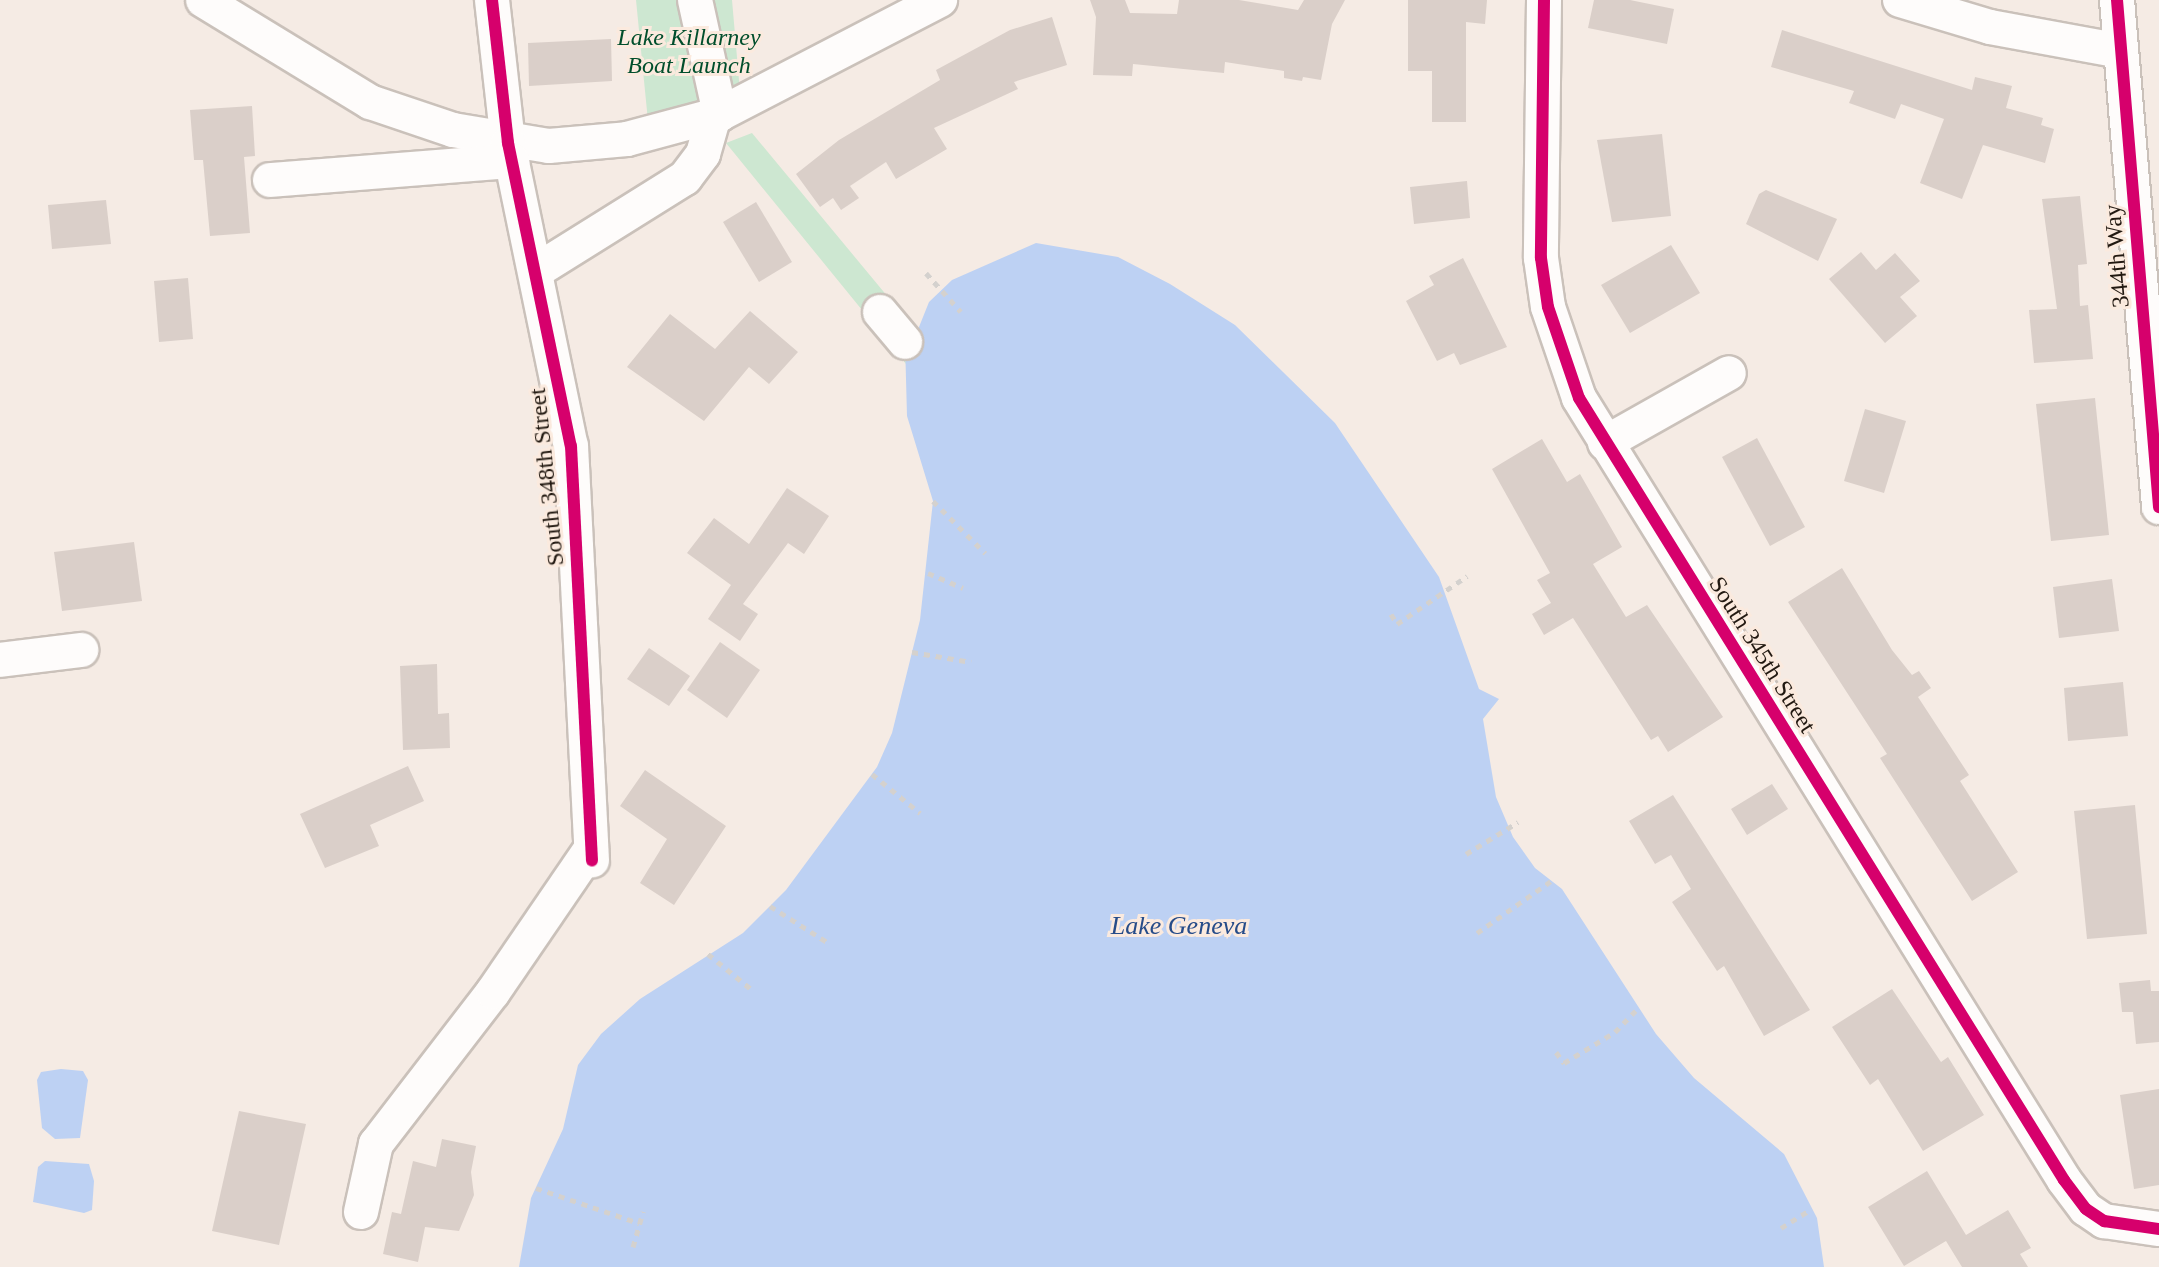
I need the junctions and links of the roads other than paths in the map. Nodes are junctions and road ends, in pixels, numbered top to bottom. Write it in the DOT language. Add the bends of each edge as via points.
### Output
graph roads {
  1 [pos="203,0"];
  2 [pos="492,0"];
  3 [pos="695,0"];
  4 [pos="940,0"];
  5 [pos="1544,0"];
  6 [pos="1900,0"];
  7 [pos="2117,0"];
  8 [pos="2121,51"];
  9 [pos="717,115"];
  10 [pos="510,152"];
  11 [pos="270,180"];
  12 [pos="536,271"];
  13 [pos="880,312"];
  14 [pos="905,342"];
  15 [pos="1729,373"];
  16 [pos="1605,443"];
  17 [pos="2159,507"];
  18 [pos="81,650"];
  19 [pos="0,660"];
  20 [pos="361,1212"];
  21 [pos="2159,1229"];
  1 -- 10 [label="street" via="370,102"];
  2 -- 10 [label="street, South 348th Street"];
  3 -- 9 [label="street"];
  4 -- 9 [label="street"];
  5 -- 16 [label="street, South 345th Street" via="1541,258 1562,353"];
  6 -- 8 [label="street" via="1990,27"];
  7 -- 8 [label="street, 344th Way"];
  8 -- 17 [label="street, 344th Way"];
  9 -- 10 [label="street" via="627,139"];
  9 -- 12 [label="street" via="703,154 685,178"];
  10 -- 11 [label="street"];
  10 -- 12 [label="street, South 348th Street"];
  12 -- 20 [label="street, South 348th Street" via="566,405 572,458 592,855 376,1144"];
  13 -- 14 [label="street"];
  15 -- 16 [label="street"];
  16 -- 21 [label="street, South 345th Street" via="2064,1180 2086,1209 2104,1221"];
  18 -- 19 [label="street"];
}
